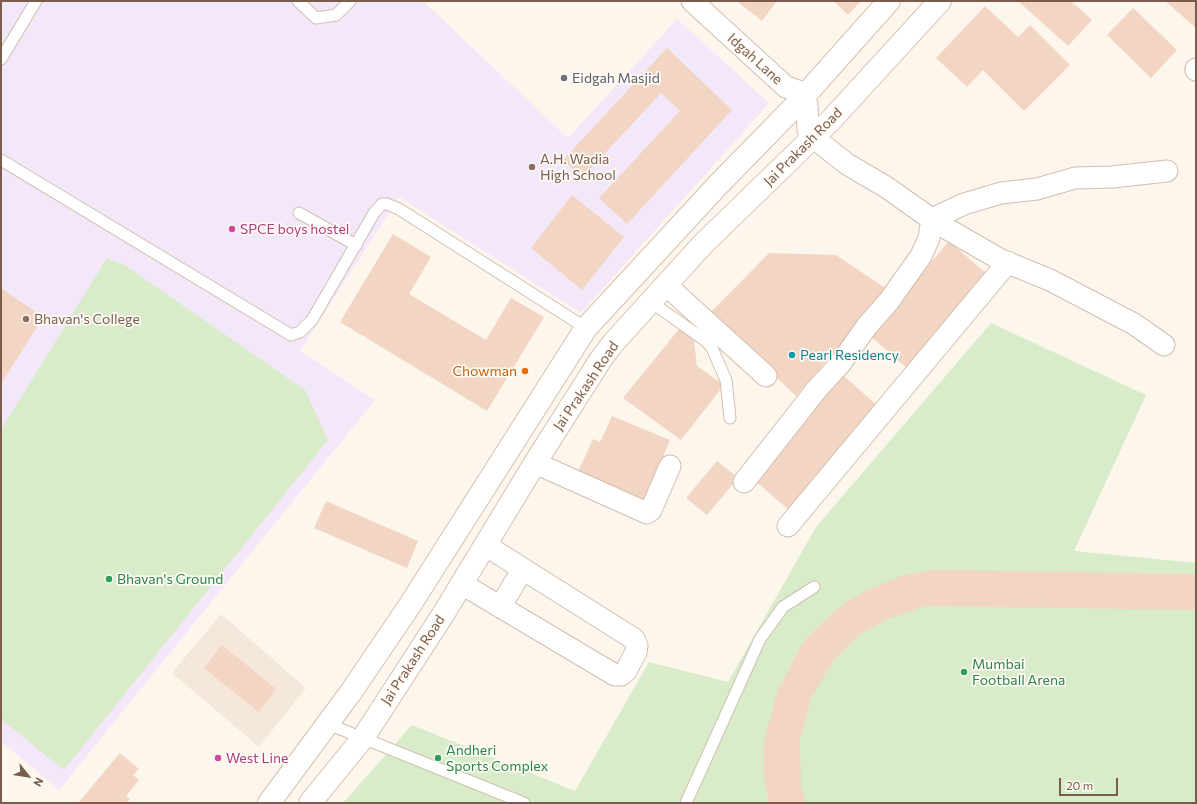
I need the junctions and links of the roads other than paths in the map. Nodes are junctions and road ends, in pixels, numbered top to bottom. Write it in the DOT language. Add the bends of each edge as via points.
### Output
graph roads {
  1 [pos="36,1"];
  2 [pos="298,1"];
  3 [pos="350,1"];
  4 [pos="889,1"];
  5 [pos="940,1"];
  6 [pos="700,2"];
  7 [pos="1,59"];
  8 [pos="801,93"];
  9 [pos="813,138"];
  10 [pos="1,160"];
  11 [pos="1167,171"];
  12 [pos="299,212"];
  13 [pos="932,219"];
  14 [pos="356,245"];
  15 [pos="1008,262"];
  16 [pos="666,285"];
  17 [pos="651,302"];
  18 [pos="586,328"];
  19 [pos="1164,345"];
  20 [pos="766,376"];
  21 [pos="730,418"];
  22 [pos="535,463"];
  23 [pos="670,466"];
  24 [pos="744,482"];
  25 [pos="788,526"];
  26 [pos="485,545"];
  27 [pos="523,569"];
  28 [pos="462,584"];
  29 [pos="814,588"];
  30 [pos="500,607"];
  31 [pos="328,724"];
  32 [pos="363,738"];
  33 [pos="269,803"];
  34 [pos="310,803"];
  35 [pos="524,803"];
  36 [pos="686,803"];
  1 -- 7 [label="lane"];
  2 -- 3 [label="lane" via="316,18 336,16"];
  4 -- 8 [label="main road"];
  5 -- 9 [label="main road, Jai Prakash Road"];
  6 -- 8 [label="street, Idgah Lane" via="786,87"];
  8 -- 9 [label="street" via="807,104 808,130"];
  8 -- 18 [label="main road"];
  9 -- 13 [label="street" via="847,164"];
  9 -- 16 [label="main road, Jai Prakash Road" via="703,244"];
  10 -- 14 [label="lane" via="291,335 300,332 312,320"];
  11 -- 13 [label="street" via="1075,178 1037,189 1001,192 964,204"];
  12 -- 14 [label="lane"];
  13 -- 15 [label="street"];
  13 -- 24 [label="street" via="929,238 921,256 906,278"];
  14 -- 18 [label="lane" via="374,213 382,204 391,205"];
  15 -- 19 [label="street" via="1050,280 1134,324"];
  15 -- 25 [label="street"];
  16 -- 17 [label="main road, Jai Prakash Road"];
  16 -- 20 [label="street"];
  17 -- 21 [label="lane" via="712,348 726,380"];
  17 -- 22 [label="main road, Jai Prakash Road" via="601,359"];
  18 -- 31 [label="main road" via="410,605"];
  22 -- 23 [label="street" via="646,513 651,510"];
  22 -- 26 [label="main road, Jai Prakash Road"];
  26 -- 27 [label="street"];
  26 -- 28 [label="main road, Jai Prakash Road"];
  27 -- 30 [label="street"];
  27 -- 30 [label="street" via="634,639 636,652 626,671 615,675"];
  28 -- 30 [label="street"];
  28 -- 32 [label="main road, Jai Prakash Road"];
  29 -- 36 [label="lane" via="783,607 760,639"];
  31 -- 32 [label="lane"];
  31 -- 33 [label="main road"];
  32 -- 34 [label="main road, Jai Prakash Road"];
  32 -- 35 [label="lane"];
}
